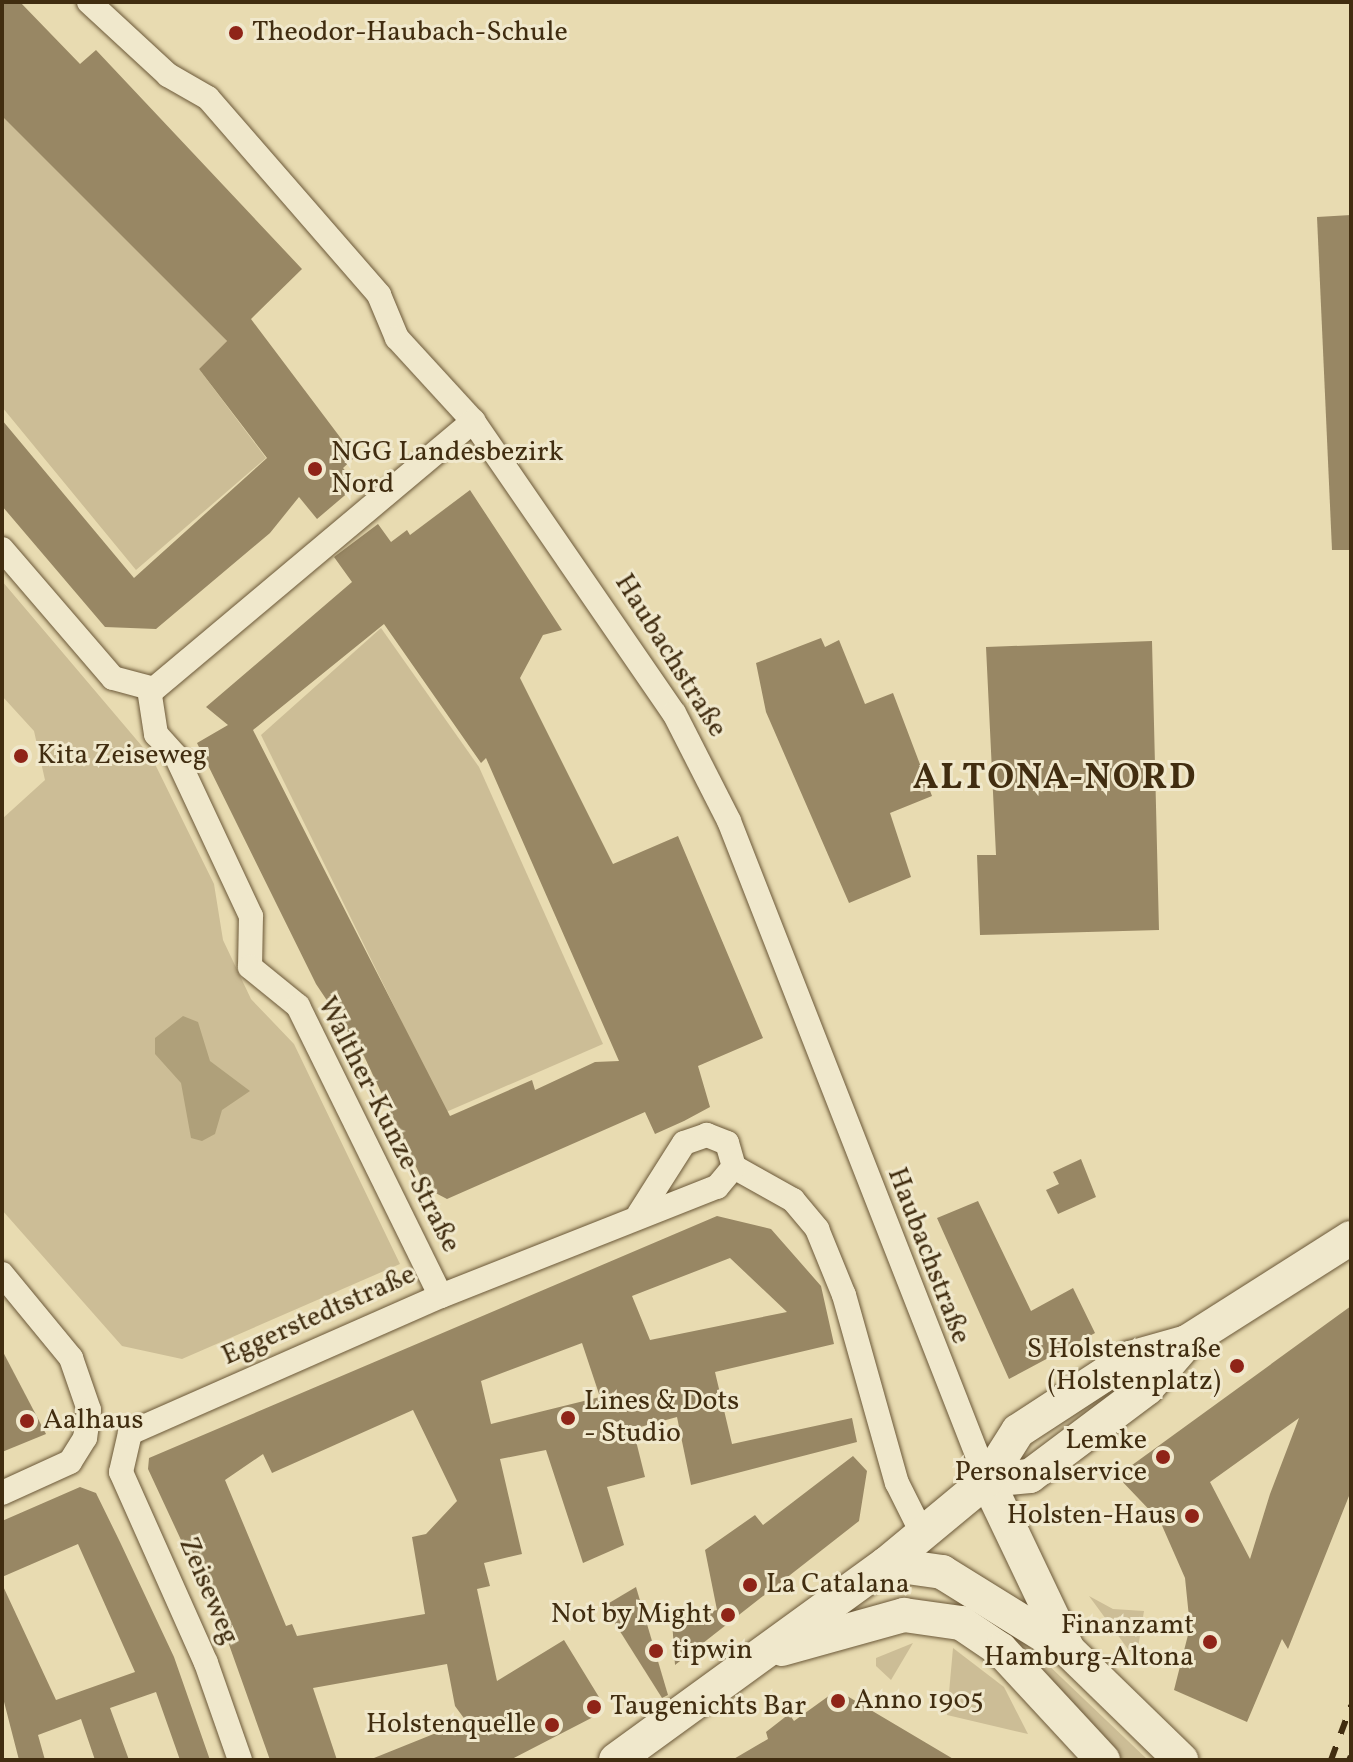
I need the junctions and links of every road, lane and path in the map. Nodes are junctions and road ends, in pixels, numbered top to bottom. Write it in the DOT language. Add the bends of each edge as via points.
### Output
graph roads {
  1 [pos="89,2"];
  2 [pos="473,421"];
  3 [pos="2,549"];
  4 [pos="149,689"];
  5 [pos="734,1167"];
  6 [pos="639,1214"];
  7 [pos="1351,1238"];
  8 [pos="2,1274"];
  9 [pos="441,1296"];
  10 [pos="121,1448"];
  11 [pos="987,1480"];
  12 [pos="2,1493"];
  13 [pos="922,1533"];
  14 [pos="886,1564"];
  15 [pos="1068,1650"];
  16 [pos="774,1651"];
  17 [pos="240,1760"];
  18 [pos="616,1760"];
  19 [pos="1103,1760"];
  20 [pos="1181,1760"];
  1 -- 2 [label="street, Haubachstraße" via="208,98 379,295 397,338"];
  2 -- 4 [label="street"];
  2 -- 11 [label="street, Haubachstraße" via="606,608 705,768"];
  3 -- 4 [label="street" via="113,678"];
  4 -- 9 [label="street, Walther-Kunze-Straße" via="156,734 176,756 251,916 250,967 298,1006"];
  5 -- 6 [label="street, Eggerstedtstraße" via="717,1187"];
  5 -- 6 [label="street" via="727,1143 696,1135 676,1153"];
  5 -- 13 [label="street" via="793,1200 817,1229 844,1295 897,1483"];
  6 -- 9 [label="street, Eggerstedtstraße"];
  7 -- 11 [label="main road" via="1187,1342 1147,1388 1030,1476"];
  8 -- 12 [label="street" via="71,1358 89,1401 85,1438 59,1469"];
  9 -- 10 [label="street, Eggerstedtstraße" via="146,1422"];
  10 -- 17 [label="street, Zeiseweg" via="125,1482 206,1663"];
  11 -- 13 [label="main road"];
  11 -- 15 [label="main road"];
  13 -- 14 [label="main road"];
  14 -- 15 [label="main road" via="942,1572"];
  14 -- 16 [label="main road"];
  15 -- 20 [label="main road"];
  16 -- 18 [label="main road"];
  16 -- 19 [label="main road" via="885,1618 948,1618 985,1634"];
}
